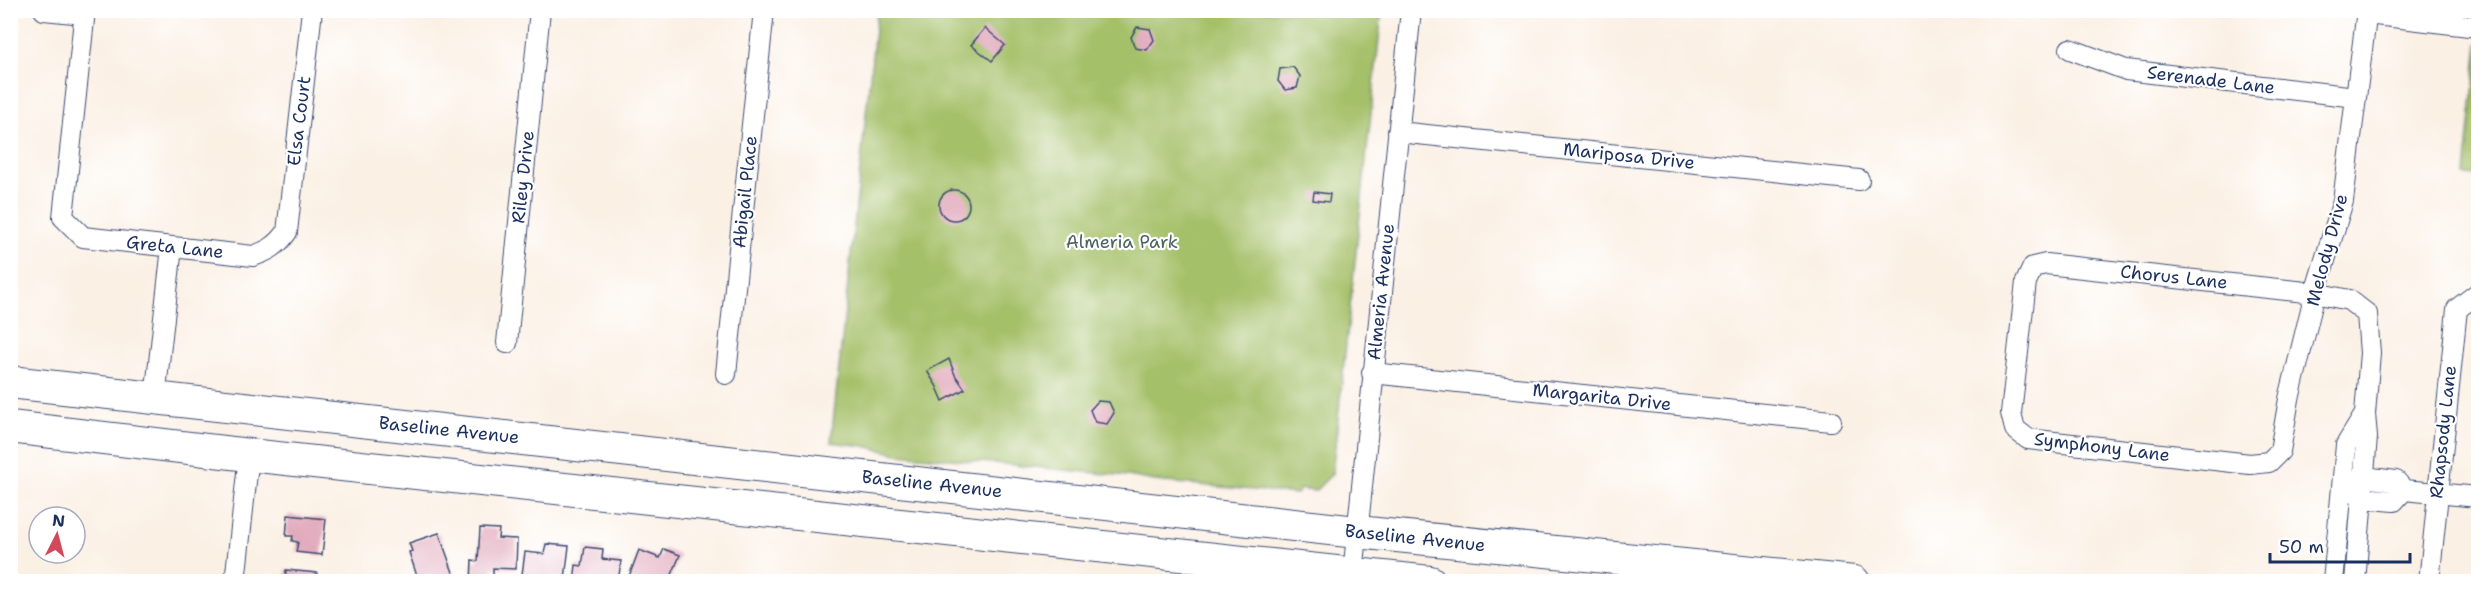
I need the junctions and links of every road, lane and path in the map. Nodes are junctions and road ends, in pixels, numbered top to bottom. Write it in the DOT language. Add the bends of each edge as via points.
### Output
graph roads {
  1 [pos="44,10"];
  2 [pos="312,10"];
  3 [pos="540,10"];
  4 [pos="764,10"];
  5 [pos="1411,10"];
  6 [pos="85,12"];
  7 [pos="2367,12"];
  8 [pos="2478,27"];
  9 [pos="2070,49"];
  10 [pos="2356,97"];
  11 [pos="1398,132"];
  12 [pos="1859,180"];
  13 [pos="287,232"];
  14 [pos="172,247"];
  15 [pos="2033,267"];
  16 [pos="2315,293"];
  17 [pos="2478,293"];
  18 [pos="507,343"];
  19 [pos="1372,373"];
  20 [pos="726,374"];
  21 [pos="10,382"];
  22 [pos="155,398"];
  23 [pos="2365,414"];
  24 [pos="1831,421"];
  25 [pos="10,427"];
  26 [pos="2280,451"];
  27 [pos="249,455"];
  28 [pos="2364,477"];
  29 [pos="2342,485"];
  30 [pos="2404,490"];
  31 [pos="2436,492"];
  32 [pos="2478,497"];
  33 [pos="2363,498"];
  34 [pos="1357,532"];
  35 [pos="1353,574"];
  36 [pos="235,582"];
  37 [pos="1430,582"];
  38 [pos="1854,582"];
  39 [pos="2333,582"];
  40 [pos="2355,582"];
  41 [pos="2429,582"];
  1 -- 6 [label="street"];
  2 -- 13 [label="street, Elsa Court"];
  3 -- 18 [label="street, Riley Drive"];
  4 -- 20 [label="street, Abigail Place"];
  5 -- 11 [label="street, Almeria Avenue"];
  6 -- 14 [label="street, Greta Lane" via="63,217 83,237"];
  7 -- 8 [label="street"];
  7 -- 10 [label="street, Melody Drive"];
  9 -- 10 [label="street, Serenade Lane" via="2126,70"];
  10 -- 16 [label="street, Melody Drive" via="2343,201"];
  11 -- 12 [label="street, Mariposa Drive"];
  11 -- 19 [label="street, Almeria Avenue"];
  13 -- 14 [label="street, Greta Lane" via="279,244 253,256"];
  14 -- 22 [label="street"];
  15 -- 16 [label="street, Chorus Lane" via="2046,264"];
  15 -- 26 [label="street, Symphony Lane" via="2026,282 2010,413 2015,429 2028,439 2250,464 2269,462"];
  16 -- 23 [label="street, Chorus Lane" via="2349,300 2367,314 2370,353"];
  16 -- 26 [label="street, Melody Drive"];
  17 -- 31 [label="street, Rhapsody Lane" via="2457,309"];
  19 -- 24 [label="street, Margarita Drive"];
  19 -- 34 [label="street, Almeria Avenue"];
  21 -- 22 [label="main road, Baseline Avenue"];
  22 -- 34 [label="main road, Baseline Avenue"];
  23 -- 28 [label="street"];
  23 -- 29 [label="street" via="2346,444"];
  25 -- 27 [label="main road"];
  27 -- 35 [label="main road"];
  27 -- 36 [label="street"];
  28 -- 29 [label="street"];
  28 -- 30 [label="street" via="2396,481"];
  28 -- 33 [label="street"];
  29 -- 33 [label="street"];
  29 -- 39 [label="street"];
  30 -- 31 [label="street"];
  30 -- 33 [label="street" via="2394,501"];
  31 -- 32 [label="street"];
  31 -- 41 [label="street, Rhapsody Lane"];
  33 -- 40 [label="street"];
  34 -- 35 [label="street, Almeria Avenue"];
  34 -- 38 [label="main road, Baseline Avenue"];
  35 -- 37 [label="main road"];
}
